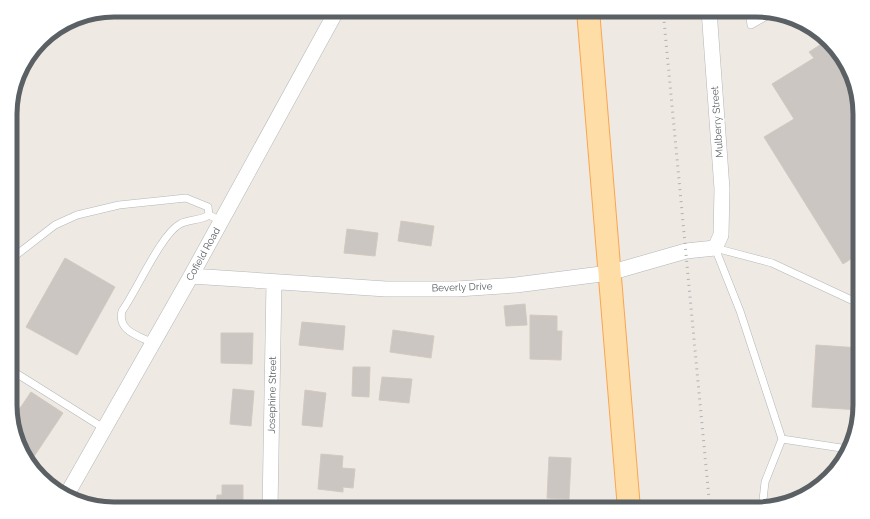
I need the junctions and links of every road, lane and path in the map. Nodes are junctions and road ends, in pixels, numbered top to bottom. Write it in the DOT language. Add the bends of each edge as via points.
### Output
graph roads {
  1 [pos="334,17"];
  2 [pos="589,17"];
  3 [pos="710,17"];
  4 [pos="749,17"];
  5 [pos="763,18"];
  6 [pos="215,218"];
  7 [pos="718,241"];
  8 [pos="17,254"];
  9 [pos="608,273"];
  10 [pos="191,276"];
  11 [pos="274,282"];
  12 [pos="853,301"];
  13 [pos="153,343"];
  14 [pos="17,374"];
  15 [pos="104,429"];
  16 [pos="782,439"];
  17 [pos="843,448"];
  18 [pos="69,491"];
  19 [pos="270,502"];
  20 [pos="628,502"];
  21 [pos="763,502"];
  1 -- 6 [label="street, Cofield Road"];
  2 -- 9 [label="main road"];
  3 -- 7 [label="street, Mulberry Street" via="722,189"];
  4 -- 5 [label="lane" via="750,25"];
  6 -- 8 [label="lane" via="208,207 186,198 119,205 77,215 55,225"];
  6 -- 10 [label="street, Cofield Road"];
  6 -- 13 [label="lane" via="179,224 167,236 122,311 120,319 123,326"];
  7 -- 9 [label="street, Beverly Drive"];
  7 -- 12 [label="lane"];
  7 -- 16 [label="lane"];
  9 -- 11 [label="street, Beverly Drive" via="516,285 457,289 386,289"];
  9 -- 20 [label="main road"];
  10 -- 11 [label="street, Beverly Drive"];
  10 -- 13 [label="street, Cofield Road"];
  11 -- 19 [label="street, Josephine Street"];
  13 -- 15 [label="street, Cofield Road"];
  14 -- 15 [label="lane"];
  15 -- 18 [label="street, Cofield Road"];
  16 -- 17 [label="lane"];
  16 -- 21 [label="lane" via="765,482"];
}
